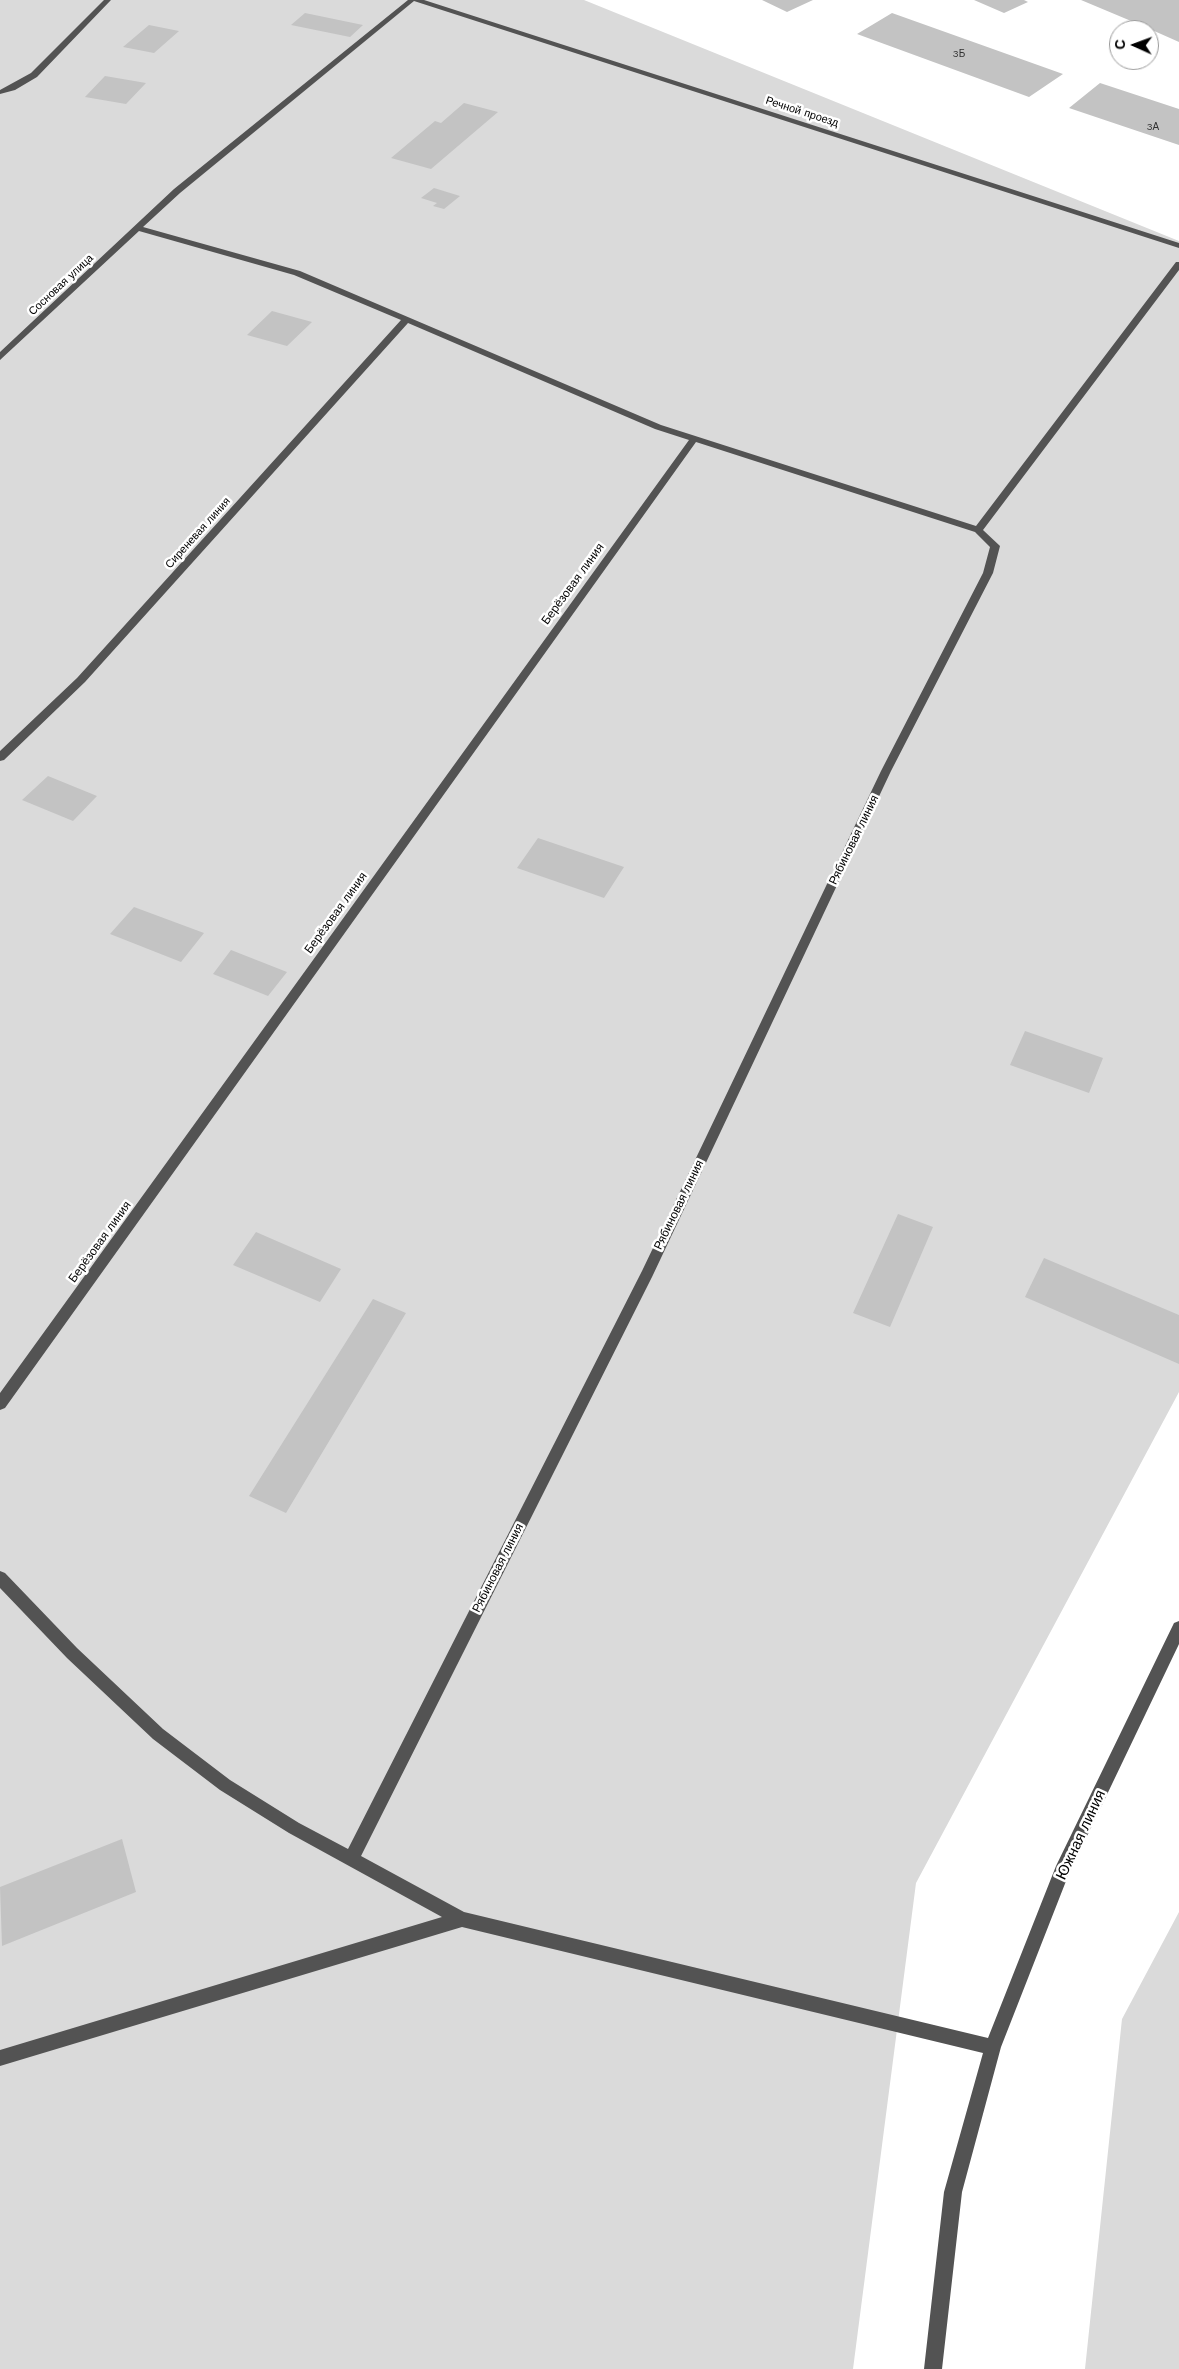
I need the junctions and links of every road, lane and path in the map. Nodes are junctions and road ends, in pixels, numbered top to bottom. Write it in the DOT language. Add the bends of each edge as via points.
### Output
graph roads {
  1 [pos="108,0"];
  2 [pos="412,0"];
  3 [pos="418,0"];
  4 [pos="0,92"];
  5 [pos="138,228"];
  6 [pos="1179,246"];
  7 [pos="1179,264"];
  8 [pos="407,320"];
  9 [pos="0,357"];
  10 [pos="695,438"];
  11 [pos="978,530"];
  12 [pos="0,757"];
  13 [pos="0,1404"];
  14 [pos="0,1578"];
  15 [pos="1179,1628"];
  16 [pos="351,1859"];
  17 [pos="462,1919"];
  18 [pos="993,2047"];
  19 [pos="0,2058"];
  20 [pos="933,2369"];
  1 -- 4 [label="street" via="34,75"];
  2 -- 5 [label="street, Сосновая улица" via="177,191"];
  3 -- 6 [label="street, Речной проезд"];
  5 -- 8 [label="street" via="297,273"];
  5 -- 9 [label="street, Сосновая улица"];
  7 -- 11 [label="street"];
  8 -- 10 [label="street" via="658,427"];
  8 -- 12 [label="street, Сиреневая линия" via="81,680"];
  10 -- 11 [label="street"];
  10 -- 13 [label="street, Берёзовая линия"];
  11 -- 16 [label="street, Рябиновая линия" via="995,546 988,573 886,771 647,1273"];
  14 -- 16 [label="street" via="72,1653 158,1734 225,1785"];
  15 -- 18 [label="street, Южная линия" via="1062,1872"];
  16 -- 17 [label="street"];
  17 -- 18 [label="street"];
  17 -- 19 [label="street"];
  18 -- 20 [label="street, Южная линия" via="953,2192"];
}
